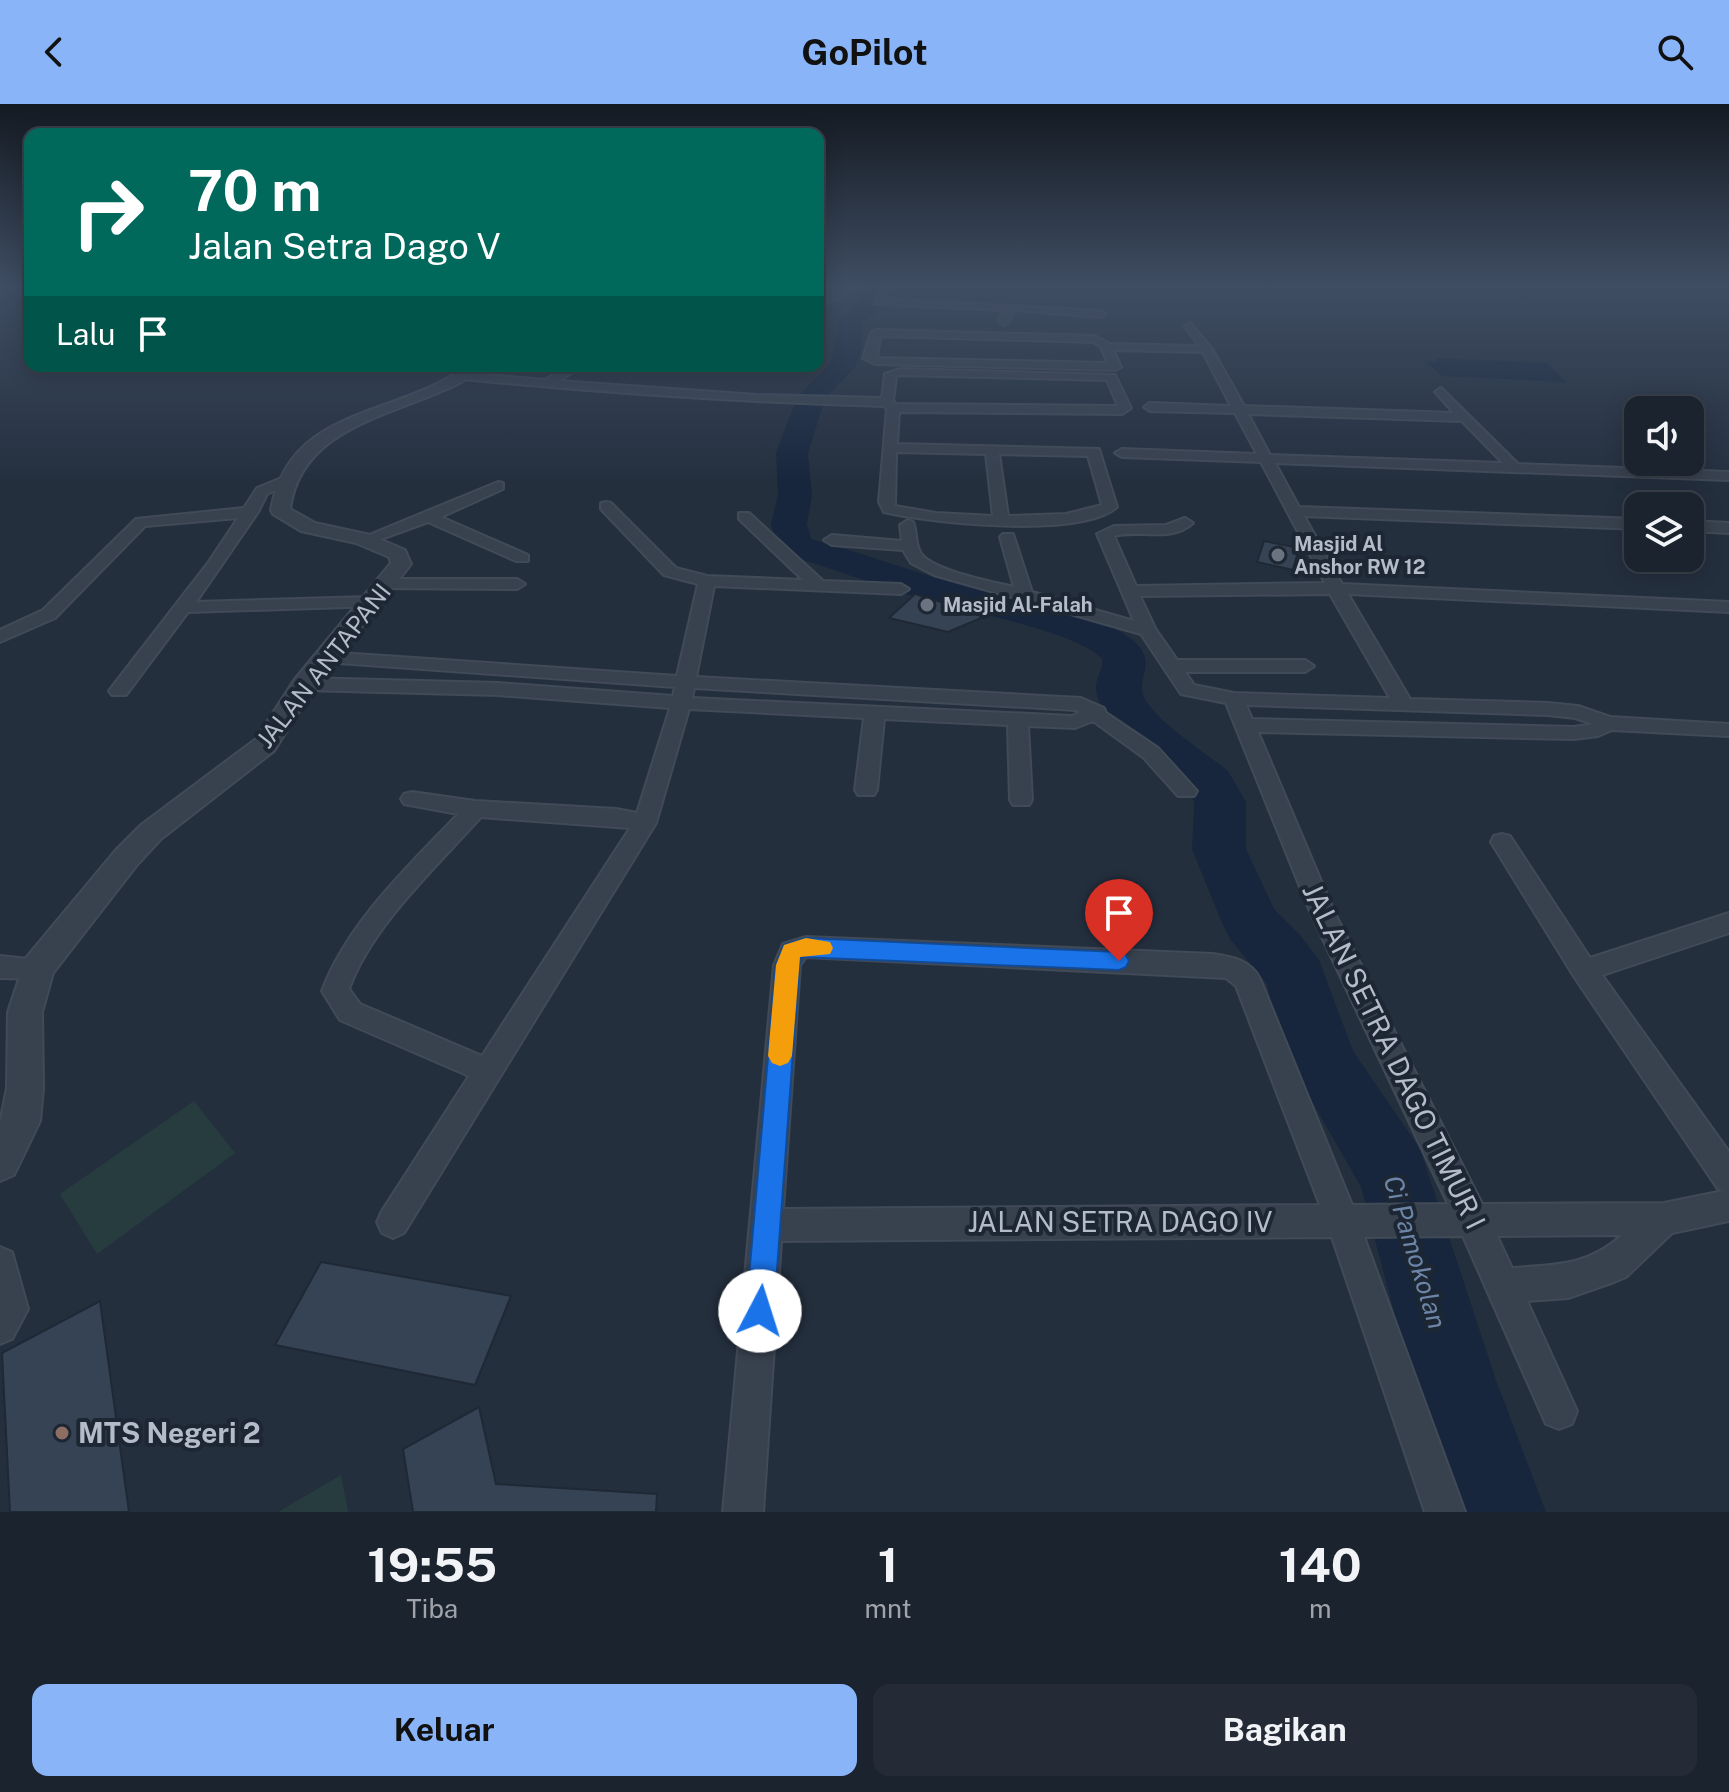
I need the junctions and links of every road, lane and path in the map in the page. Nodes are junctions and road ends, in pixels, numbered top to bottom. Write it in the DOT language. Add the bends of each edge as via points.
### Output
graph roads {
  1 [pos="870,352"];
  2 [pos="1109,352"];
  3 [pos="1208,352"];
  4 [pos="467,372"];
  5 [pos="477,372"];
  6 [pos="565,372"];
  7 [pos="550,381"];
  8 [pos="1441,392"];
  9 [pos="890,405"];
  10 [pos="1150,407"];
  11 [pos="1237,409"];
  12 [pos="1465,417"];
  13 [pos="888,448"];
  14 [pos="992,450"];
  15 [pos="1122,453"];
  16 [pos="1264,457"];
  17 [pos="1513,466"];
  18 [pos="1721,476"];
  19 [pos="284,481"];
  20 [pos="498,486"];
  21 [pos="1729,487"];
  22 [pos="606,506"];
  23 [pos="1293,511"];
  24 [pos="251,512"];
  25 [pos="744,516"];
  26 [pos="429,517"];
  27 [pos="1185,523"];
  28 [pos="1624,523"];
  29 [pos="908,525"];
  30 [pos="1704,527"];
  31 [pos="1729,528"];
  32 [pos="1004,529"];
  33 [pos="365,540"];
  34 [pos="832,540"];
  35 [pos="910,546"];
  36 [pos="522,558"];
  37 [pos="707,581"];
  38 [pos="517,584"];
  39 [pos="819,586"];
  40 [pos="901,589"];
  41 [pos="1336,589"];
  42 [pos="1131,591"];
  43 [pos="379,593"];
  44 [pos="1024,595"];
  45 [pos="184,607"];
  46 [pos="1729,607"];
  47 [pos="1147,630"];
  48 [pos="0,637"];
  49 [pos="325,657"];
  50 [pos="422,663"];
  51 [pos="1170,666"];
  52 [pos="1305,666"];
  53 [pos="502,681"];
  54 [pos="304,684"];
  55 [pos="407,687"];
  56 [pos="119,691"];
  57 [pos="683,692"];
  58 [pos="1234,699"];
  59 [pos="1404,705"];
  60 [pos="875,711"];
  61 [pos="1097,712"];
  62 [pos="1018,718"];
  63 [pos="1608,723"];
  64 [pos="1245,725"];
  65 [pos="1729,730"];
  66 [pos="866,790"];
  67 [pos="1186,791"];
  68 [pos="412,799"];
  69 [pos="1021,800"];
  70 [pos="475,809"];
  71 [pos="645,823"];
  72 [pos="1502,842"];
  73 [pos="1729,923"];
  74 [pos="0,967"];
  75 [pos="38,968"];
  76 [pos="1584,970"];
  77 [pos="487,1071"];
  78 [pos="0,1162"];
  79 [pos="1729,1178"];
  80 [pos="1729,1205"];
  81 [pos="1664,1219"];
  82 [pos="1358,1221"];
  83 [pos="393,1222"];
  84 [pos="1457,1222"];
  85 [pos="767,1225"];
  86 [pos="0,1264"];
  87 [pos="1502,1286"];
  88 [pos="0,1327"];
  89 [pos="1559,1411"];
  90 [pos="743,1512"];
  91 [pos="1445,1512"];
  1 -- 2 [label="street" via="869,358 875,361 1113,369"];
  3 -- 11 [label="street"];
  4 -- 19 [label="street" via="314,444"];
  5 -- 7 [label="street"];
  6 -- 7 [label="street"];
  7 -- 9 [label="street"];
  8 -- 12 [label="street"];
  9 -- 9 [label="street" via="1118,411 1125,408 1111,377 893,372"];
  9 -- 13 [label="street"];
  10 -- 11 [label="street"];
  11 -- 12 [label="street"];
  11 -- 16 [label="street"];
  12 -- 17 [label="street"];
  13 -- 14 [label="street"];
  13 -- 32 [label="street" via="889,509"];
  14 -- 32 [label="street"];
  14 -- 32 [label="street" via="1094,452 1110,502 1104,511"];
  15 -- 16 [label="street"];
  16 -- 17 [label="street"];
  16 -- 23 [label="street"];
  17 -- 18 [label="street"];
  18 -- 21 [label="street"];
  19 -- 24 [label="street" via="265,488"];
  19 -- 33 [label="street, JALAN ANTAPANI" via="280,510 288,518"];
  20 -- 26 [label="street"];
  22 -- 37 [label="street" via="670,572"];
  23 -- 28 [label="street"];
  23 -- 41 [label="street"];
  24 -- 45 [label="street"];
  24 -- 48 [label="street" via="141,522 49,614"];
  25 -- 39 [label="street"];
  26 -- 33 [label="street"];
  26 -- 36 [label="street"];
  27 -- 42 [label="street" via="1173,529 1105,534"];
  29 -- 35 [label="street"];
  30 -- 31 [label="street"];
  32 -- 44 [label="street"];
  33 -- 43 [label="street, JALAN ANTAPANI" via="402,560"];
  34 -- 35 [label="street"];
  35 -- 44 [label="street" via="912,558 940,572"];
  37 -- 39 [label="street"];
  37 -- 57 [label="street"];
  38 -- 43 [label="street"];
  39 -- 40 [label="street"];
  41 -- 42 [label="street"];
  41 -- 46 [label="street"];
  41 -- 59 [label="street"];
  42 -- 47 [label="street"];
  43 -- 45 [label="street"];
  43 -- 49 [label="street, JALAN ANTAPANI"];
  44 -- 47 [label="street"];
  45 -- 56 [label="street"];
  47 -- 51 [label="street"];
  49 -- 50 [label="street"];
  49 -- 54 [label="street, JALAN ANTAPANI"];
  50 -- 53 [label="street"];
  50 -- 55 [label="street"];
  51 -- 52 [label="street"];
  51 -- 58 [label="street" via="1188,690"];
  53 -- 55 [label="street"];
  53 -- 57 [label="street"];
  54 -- 55 [label="street"];
  54 -- 75 [label="street, JALAN ANTAPANI" via="265,745 151,832"];
  57 -- 60 [label="street"];
  57 -- 61 [label="street" via="1066,702"];
  57 -- 71 [label="street"];
  58 -- 59 [label="street"];
  58 -- 64 [label="street, JALAN SETRA DAGO TIMUR I"];
  59 -- 63 [label="street" via="1548,709"];
  60 -- 62 [label="street"];
  60 -- 66 [label="street"];
  61 -- 62 [label="street" via="1075,722"];
  61 -- 67 [label="street" via="1151,753"];
  62 -- 69 [label="street"];
  63 -- 64 [label="street" via="1574,733"];
  63 -- 65 [label="street"];
  64 -- 84 [label="street, JALAN SETRA DAGO TIMUR I"];
  68 -- 70 [label="street"];
  70 -- 71 [label="street"];
  70 -- 77 [label="street" via="368,933 335,991 350,1012"];
  71 -- 77 [label="street"];
  72 -- 76 [label="street"];
  73 -- 76 [label="street"];
  74 -- 75 [label="street"];
  75 -- 78 [label="street, JALAN ANTAPANI" via="25,1012 21,1121"];
  76 -- 79 [label="street"];
  77 -- 83 [label="street"];
  80 -- 81 [label="street, JALAN SETRA DAGO IV"];
  81 -- 84 [label="street, JALAN SETRA DAGO IV"];
  81 -- 87 [label="street" via="1614,1265 1568,1281"];
  82 -- 84 [label="street, JALAN SETRA DAGO IV"];
  82 -- 85 [label="street, JALAN SETRA DAGO IV"];
  82 -- 85 [label="street" via="1247,979 1233,968 806,947 792,951 787,965"];
  82 -- 91 [label="street"];
  84 -- 87 [label="street, JALAN SETRA DAGO TIMUR I"];
  85 -- 90 [label="street"];
  86 -- 88 [label="street" via="11,1309"];
  87 -- 89 [label="street, JALAN SETRA DAGO TIMUR I"];
}
